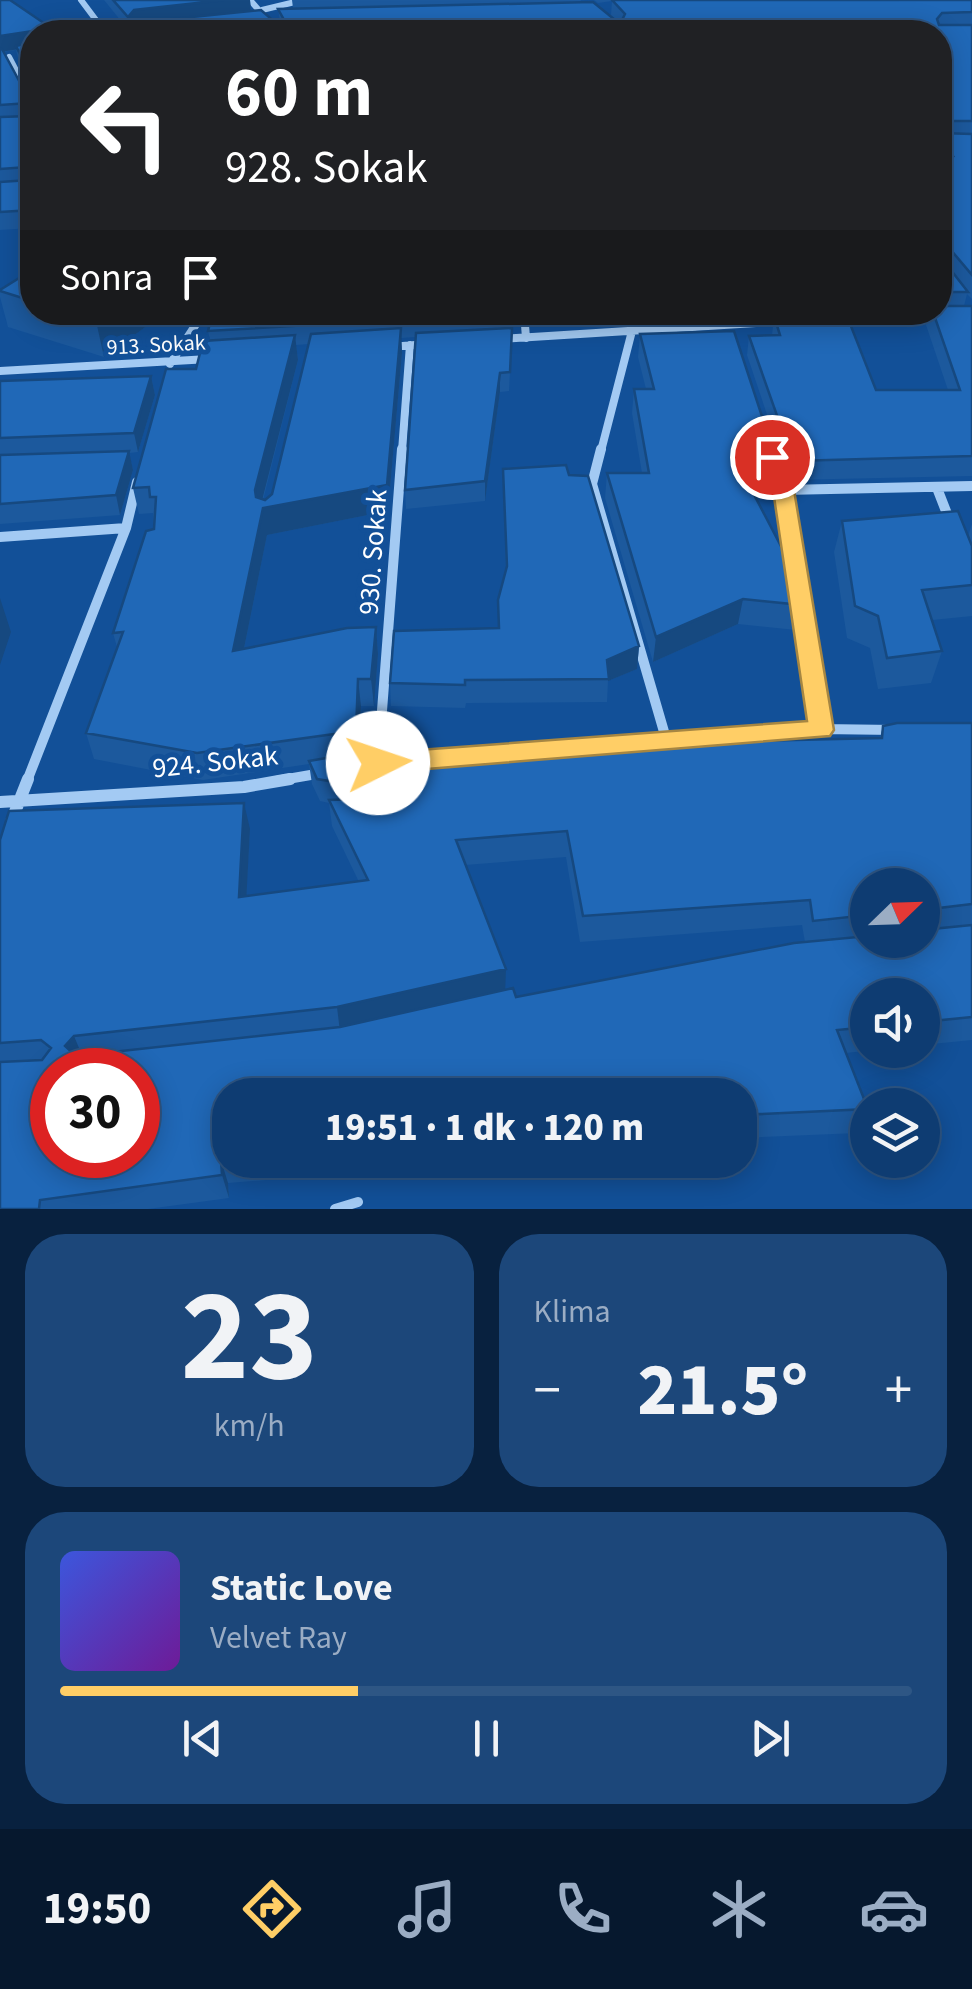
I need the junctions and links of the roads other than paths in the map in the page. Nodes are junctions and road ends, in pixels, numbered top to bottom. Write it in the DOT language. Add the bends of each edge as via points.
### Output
graph roads {
  1 [pos="80,0"];
  2 [pos="250,0"];
  3 [pos="303,0"];
  4 [pos="262,10"];
  5 [pos="268,16"];
  6 [pos="286,16"];
  7 [pos="250,18"];
  8 [pos="96,20"];
  9 [pos="270,20"];
  10 [pos="20,54"];
  11 [pos="9,56"];
  12 [pos="0,59"];
  13 [pos="20,78"];
  14 [pos="952,318"];
  15 [pos="955,318"];
  16 [pos="195,325"];
  17 [pos="525,325"];
  18 [pos="730,325"];
  19 [pos="632,331"];
  20 [pos="526,338"];
  21 [pos="488,340"];
  22 [pos="449,342"];
  23 [pos="736,343"];
  24 [pos="410,345"];
  25 [pos="376,348"];
  26 [pos="230,358"];
  27 [pos="172,360"];
  28 [pos="0,372"];
  29 [pos="166,378"];
  30 [pos="765,435"];
  31 [pos="141,461"];
  32 [pos="972,486"];
  33 [pos="937,488"];
  34 [pos="783,490"];
  35 [pos="126,528"];
  36 [pos="0,537"];
  37 [pos="958,543"];
  38 [pos="821,730"];
  39 [pos="915,730"];
  40 [pos="667,742"];
  41 [pos="610,746"];
  42 [pos="397,762"];
  43 [pos="378,763"];
  44 [pos="359,766"];
  45 [pos="340,770"];
  46 [pos="16,800"];
  47 [pos="0,802"];
  48 [pos="8,833"];
  49 [pos="358,1202"];
  50 [pos="335,1209"];
  1 -- 8 [label="street"];
  2 -- 4 [label="street"];
  3 -- 4 [label="street"];
  4 -- 5 [label="street"];
  5 -- 6 [label="street"];
  5 -- 7 [label="street"];
  5 -- 9 [label="street"];
  10 -- 11 [label="street"];
  11 -- 12 [label="street"];
  11 -- 13 [label="street"];
  14 -- 15 [label="street"];
  16 -- 27 [label="street"];
  17 -- 20 [label="street"];
  18 -- 19 [label="street"];
  18 -- 23 [label="street"];
  19 -- 20 [label="street"];
  19 -- 40 [label="street" via="592,484"];
  20 -- 21 [label="street"];
  22 -- 24 [label="street"];
  24 -- 25 [label="street"];
  24 -- 43 [label="street, 930. Sokak"];
  26 -- 27 [label="street, 913. Sokak"];
  27 -- 28 [label="street, 913. Sokak"];
  27 -- 29 [label="street"];
  30 -- 34 [label="street"];
  31 -- 35 [label="street"];
  32 -- 33 [label="street"];
  33 -- 34 [label="street"];
  33 -- 37 [label="street"];
  34 -- 38 [label="street"];
  35 -- 36 [label="street"];
  35 -- 46 [label="street"];
  38 -- 39 [label="street"];
  38 -- 40 [label="street"];
  40 -- 41 [label="street"];
  42 -- 43 [label="street"];
  43 -- 44 [label="street"];
  45 -- 46 [label="street, 924. Sokak" via="244,787"];
  46 -- 47 [label="street, 924. Sokak"];
  46 -- 48 [label="street"];
  49 -- 50 [label="lane"];
}
